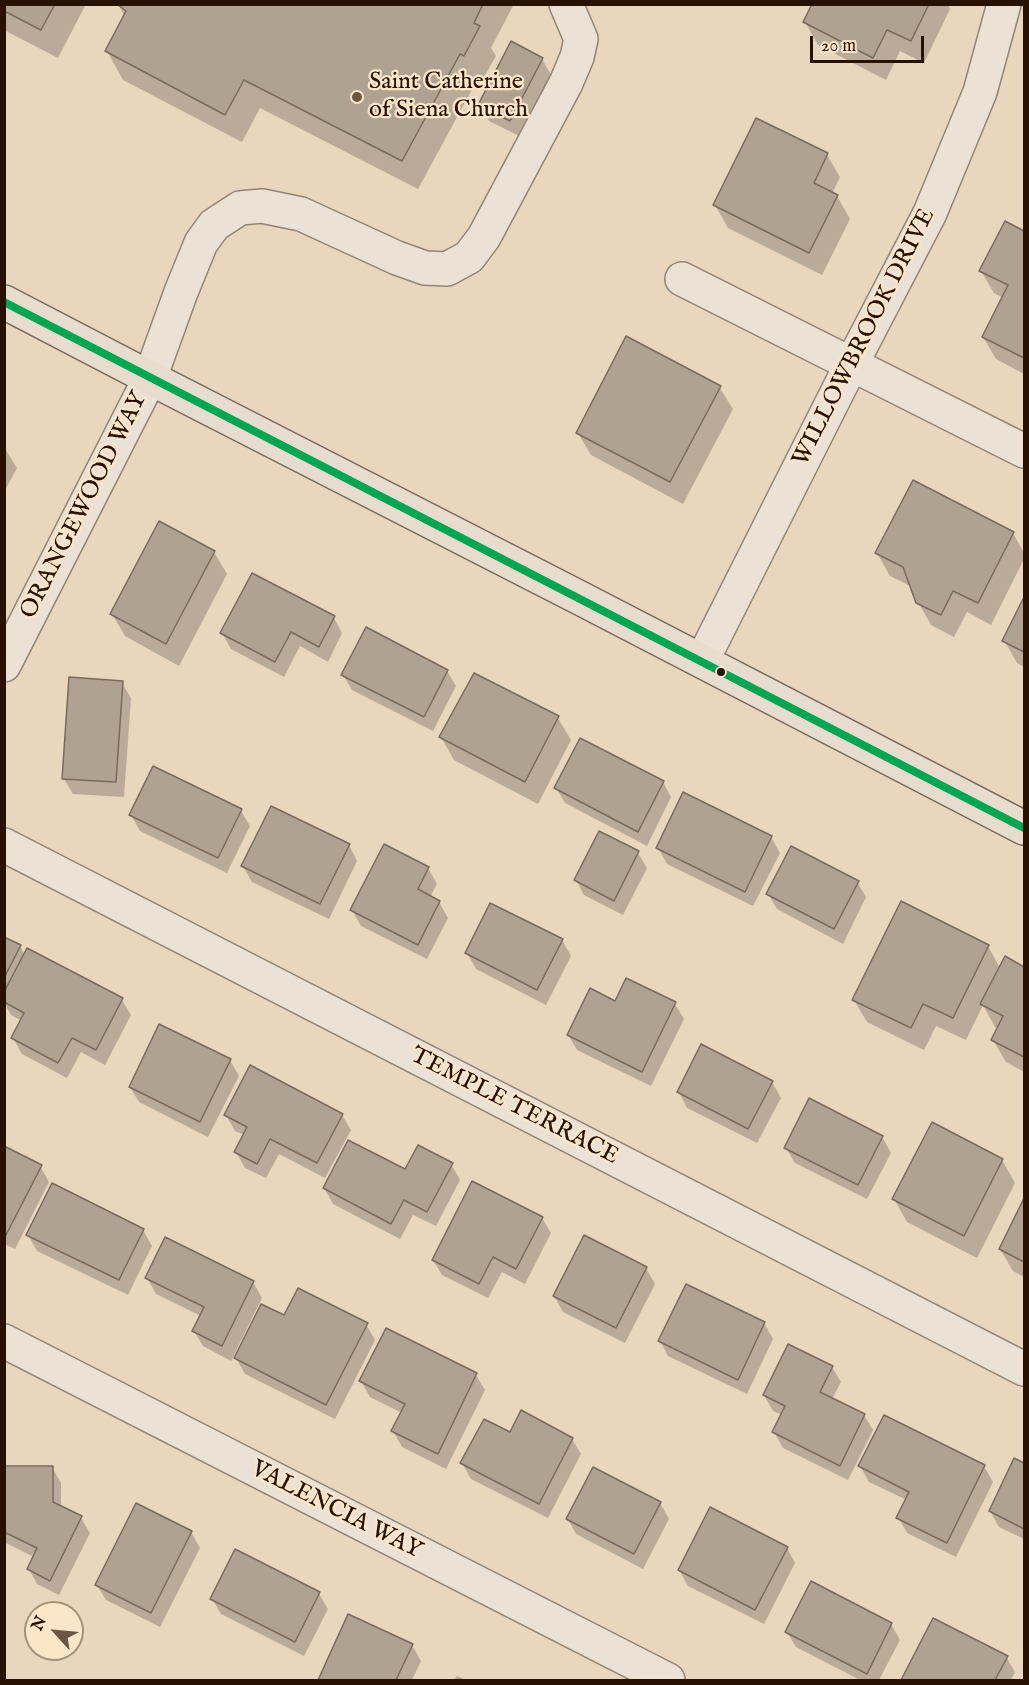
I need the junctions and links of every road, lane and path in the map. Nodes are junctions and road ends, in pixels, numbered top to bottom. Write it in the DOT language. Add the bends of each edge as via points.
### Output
graph roads {
  1 [pos="566,4"];
  2 [pos="1004,4"];
  3 [pos="682,279"];
  4 [pos="4,302"];
  5 [pos="851,365"];
  6 [pos="150,378"];
  7 [pos="1024,452"];
  8 [pos="702,661"];
  9 [pos="4,665"];
  10 [pos="1024,828"];
  11 [pos="4,845"];
  12 [pos="4,1341"];
  13 [pos="1024,1369"];
  14 [pos="668,1680"];
  1 -- 6 [label="street, ORANGEWOOD WAY" via="581,39 578,57 484,237 469,257 447,269 425,268 301,214 262,206 240,208 214,225 201,243"];
  2 -- 5 [label="street, WILLOWBROOK DRIVE" via="980,92 934,202"];
  3 -- 5 [label="street"];
  4 -- 6 [label="main road"];
  5 -- 7 [label="street"];
  5 -- 8 [label="street, WILLOWBROOK DRIVE"];
  6 -- 8 [label="main road"];
  6 -- 9 [label="street, ORANGEWOOD WAY"];
  8 -- 10 [label="main road"];
  11 -- 13 [label="street, TEMPLE TERRACE"];
  12 -- 14 [label="street, VALENCIA WAY"];
}
